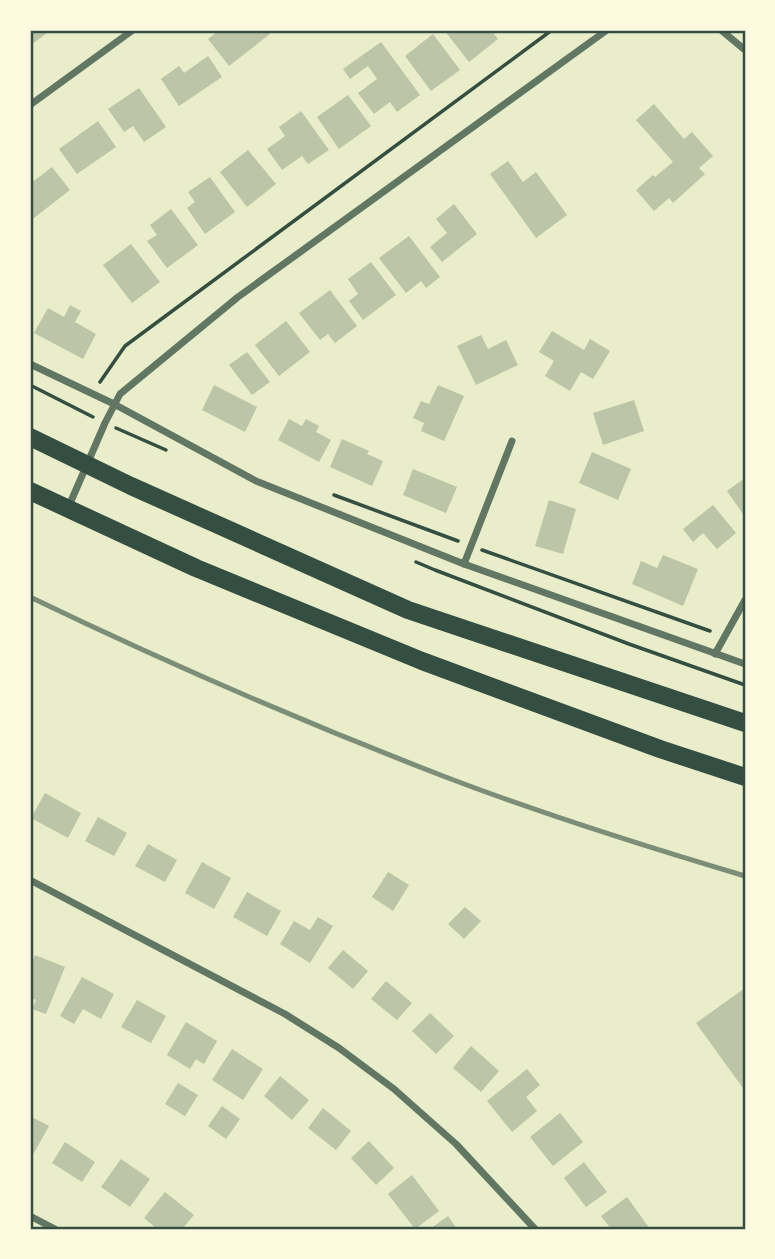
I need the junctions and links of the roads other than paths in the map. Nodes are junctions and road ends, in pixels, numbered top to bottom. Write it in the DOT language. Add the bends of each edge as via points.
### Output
graph roads {
  1 [pos="133,30"];
  2 [pos="607,30"];
  3 [pos="721,30"];
  4 [pos="745,50"];
  5 [pos="30,105"];
  6 [pos="30,363"];
  7 [pos="114,404"];
  8 [pos="30,437"];
  9 [pos="512,441"];
  10 [pos="86,465"];
  11 [pos="30,491"];
  12 [pos="68,509"];
  13 [pos="464,564"];
  14 [pos="745,600"];
  15 [pos="715,654"];
  16 [pos="745,664"];
  17 [pos="745,723"];
  18 [pos="745,777"];
  19 [pos="30,881"];
  20 [pos="30,1216"];
  21 [pos="55,1229"];
  22 [pos="536,1229"];
  1 -- 5 [label="street"];
  2 -- 7 [label="street" via="238,297 120,394"];
  3 -- 4 [label="street"];
  6 -- 7 [label="street"];
  7 -- 10 [label="street"];
  7 -- 13 [label="street" via="257,481"];
  8 -- 10 [label="main road"];
  9 -- 13 [label="street"];
  10 -- 12 [label="street"];
  10 -- 17 [label="main road" via="408,610"];
  11 -- 12 [label="main road"];
  12 -- 18 [label="main road" via="196,568 422,661"];
  13 -- 15 [label="street"];
  14 -- 15 [label="street"];
  15 -- 16 [label="street"];
  19 -- 22 [label="street" via="285,1014 339,1048 456,1144"];
  20 -- 21 [label="street"];
}
